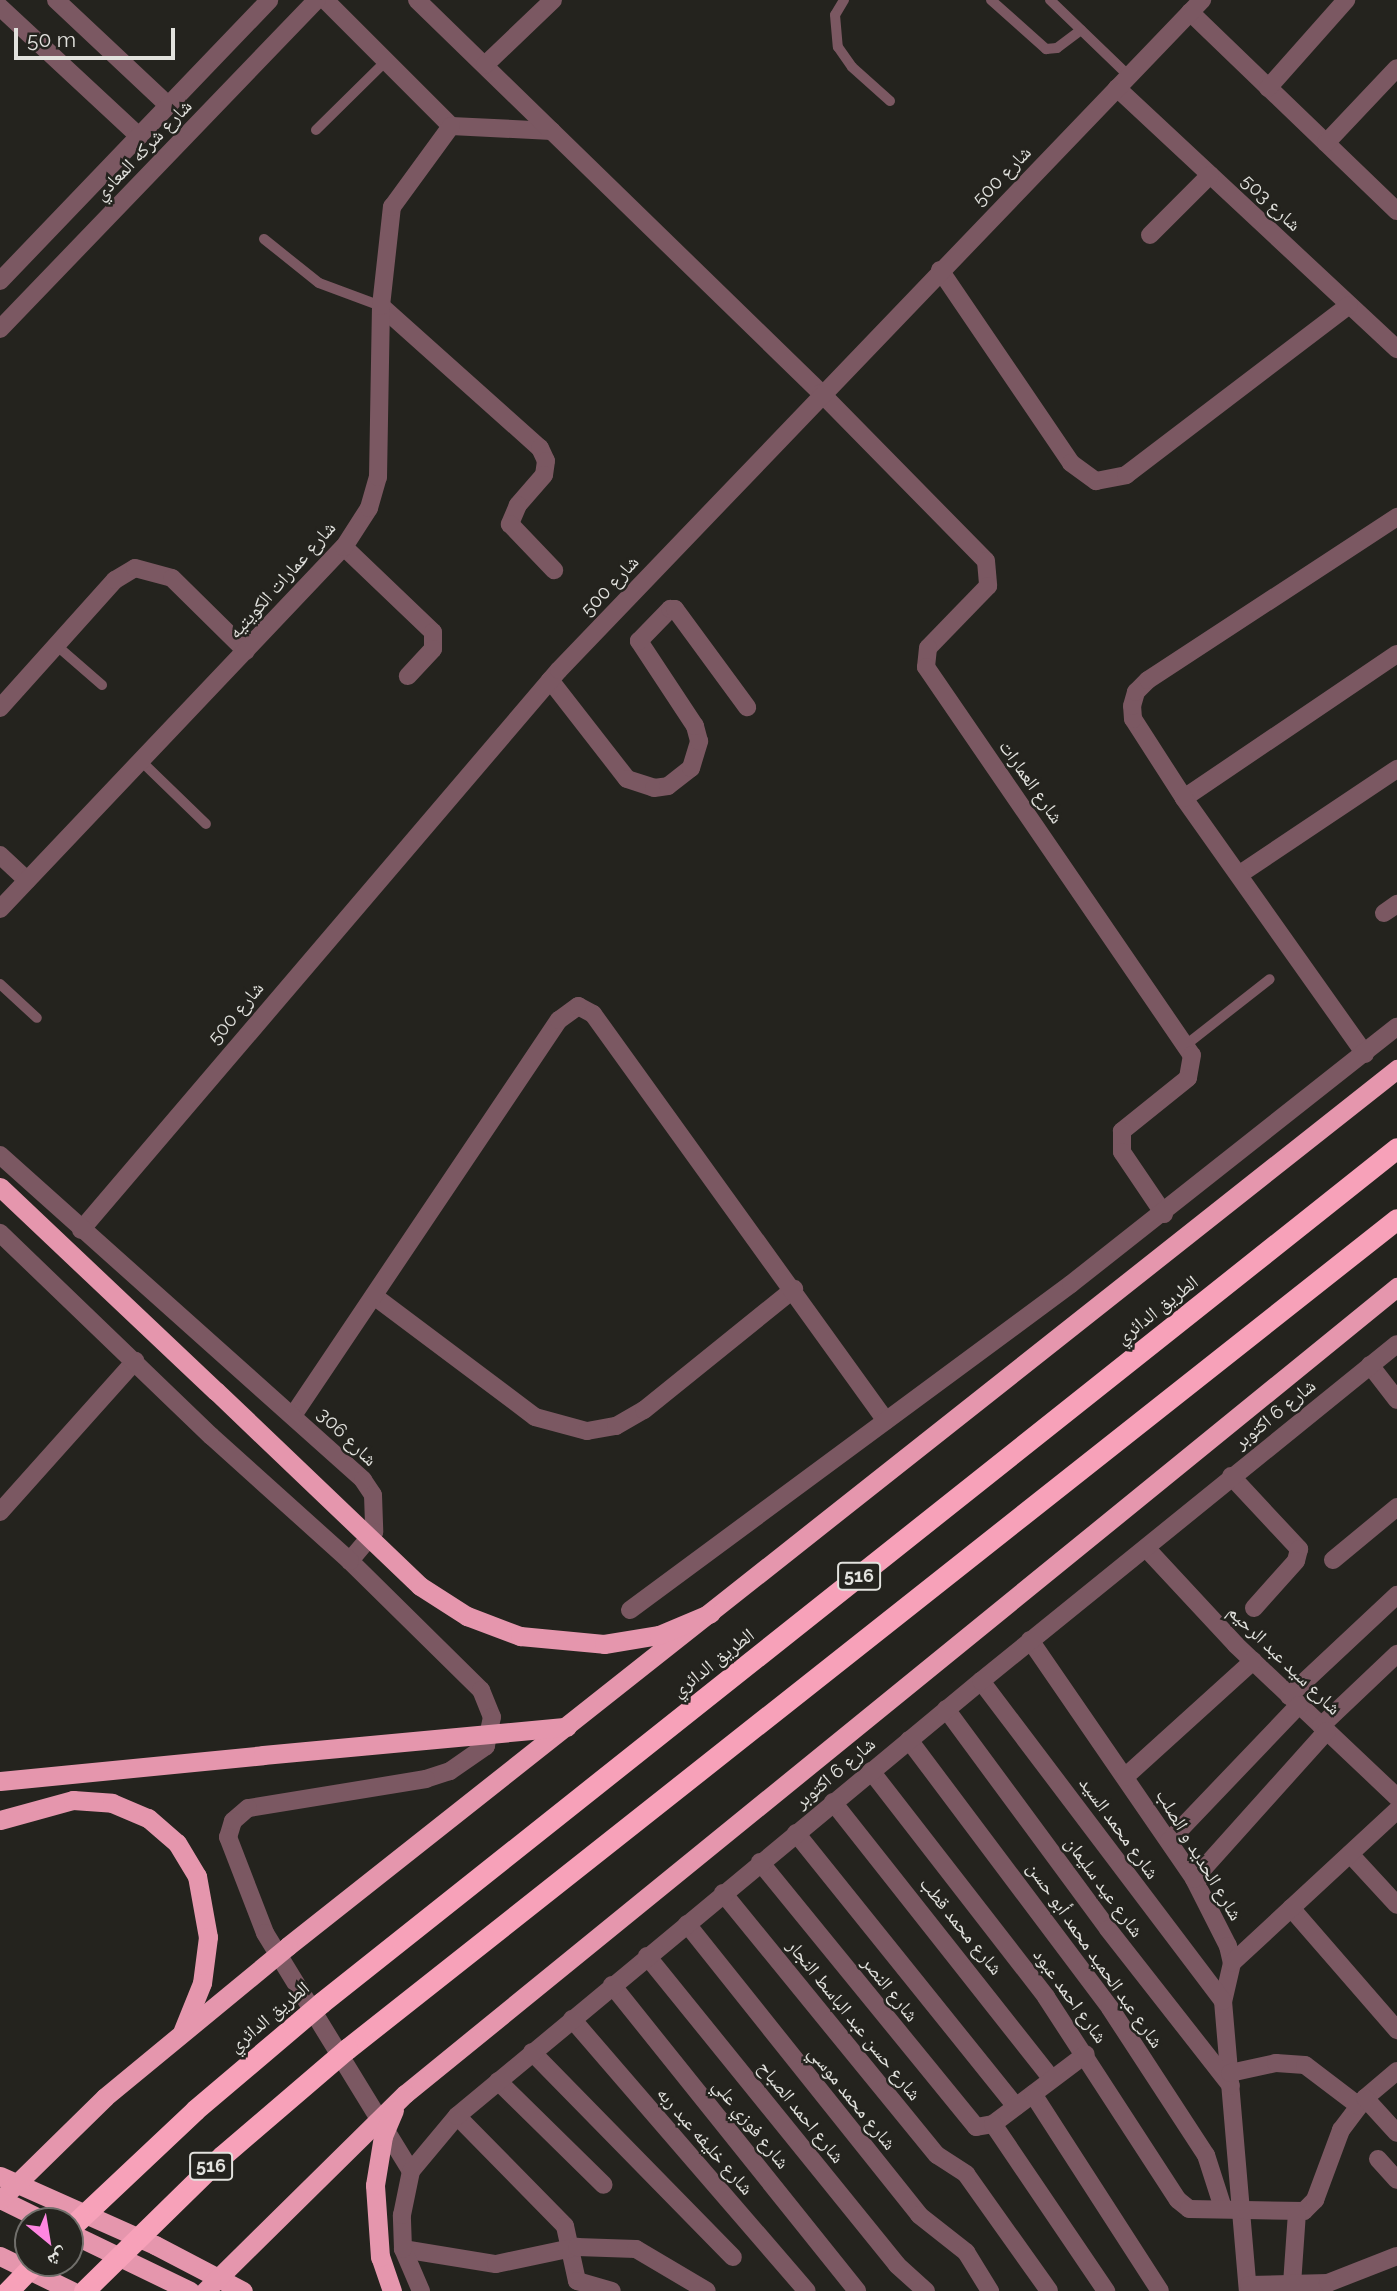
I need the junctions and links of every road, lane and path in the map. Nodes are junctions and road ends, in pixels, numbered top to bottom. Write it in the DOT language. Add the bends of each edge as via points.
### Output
graph roads {
  1 [pos="55,0"];
  2 [pos="269,0"];
  3 [pos="317,0"];
  4 [pos="325,0"];
  5 [pos="417,0"];
  6 [pos="553,0"];
  7 [pos="844,0"];
  8 [pos="991,0"];
  9 [pos="1050,0"];
  10 [pos="1346,0"];
  11 [pos="1196,6"];
  12 [pos="0,7"];
  13 [pos="1081,30"];
  14 [pos="386,61"];
  15 [pos="485,65"];
  16 [pos="1397,68"];
  17 [pos="1123,82"];
  18 [pos="1268,88"];
  19 [pos="890,101"];
  20 [pos="168,105"];
  21 [pos="451,126"];
  22 [pos="316,130"];
  23 [pos="552,131"];
  24 [pos="139,136"];
  25 [pos="1326,143"];
  26 [pos="1210,175"];
  27 [pos="1396,207"];
  28 [pos="1150,235"];
  29 [pos="264,239"];
  30 [pos="940,270"];
  31 [pos="0,281"];
  32 [pos="1349,305"];
  33 [pos="381,306"];
  34 [pos="0,329"];
  35 [pos="1397,349"];
  36 [pos="821,393"];
  37 [pos="1397,517"];
  38 [pos="344,547"];
  39 [pos="554,570"];
  40 [pos="56,645"];
  41 [pos="246,651"];
  42 [pos="1397,654"];
  43 [pos="408,676"];
  44 [pos="551,680"];
  45 [pos="102,685"];
  46 [pos="0,708"];
  47 [pos="747,708"];
  48 [pos="142,762"];
  49 [pos="1397,769"];
  50 [pos="1184,799"];
  51 [pos="206,824"];
  52 [pos="0,855"];
  53 [pos="1240,874"];
  54 [pos="27,880"];
  55 [pos="0,909"];
  56 [pos="1270,979"];
  57 [pos="0,984"];
  58 [pos="37,1018"];
  59 [pos="1397,1027"];
  60 [pos="1187,1044"];
  61 [pos="1365,1054"];
  62 [pos="1397,1069"];
  63 [pos="1397,1148"];
  64 [pos="0,1155"];
  65 [pos="0,1187"];
  66 [pos="1164,1214"];
  67 [pos="1397,1219"];
  68 [pos="81,1230"];
  69 [pos="0,1233"];
  70 [pos="1397,1287"];
  71 [pos="794,1289"];
  72 [pos="374,1296"];
  73 [pos="1397,1344"];
  74 [pos="135,1361"];
  75 [pos="1370,1365"];
  76 [pos="1397,1400"];
  77 [pos="294,1414"];
  78 [pos="886,1421"];
  79 [pos="1231,1476"];
  80 [pos="1397,1507"];
  81 [pos="0,1512"];
  82 [pos="1146,1548"];
  83 [pos="1333,1560"];
  84 [pos="350,1561"];
  85 [pos="1397,1595"];
  86 [pos="1254,1608"];
  87 [pos="630,1610"];
  88 [pos="711,1613"];
  89 [pos="1030,1640"];
  90 [pos="1397,1654"];
  91 [pos="1252,1661"];
  92 [pos="981,1681"];
  93 [pos="1294,1701"];
  94 [pos="946,1709"];
  95 [pos="567,1727"];
  96 [pos="1324,1728"];
  97 [pos="909,1740"];
  98 [pos="871,1771"];
  99 [pos="1125,1777"];
  100 [pos="0,1781"];
  101 [pos="1397,1797"];
  102 [pos="833,1802"];
  103 [pos="1397,1810"];
  104 [pos="0,1820"];
  105 [pos="796,1833"];
  106 [pos="1169,1841"];
  107 [pos="1350,1854"];
  108 [pos="760,1862"];
  109 [pos="1194,1879"];
  110 [pos="723,1893"];
  111 [pos="1397,1905"];
  112 [pos="1291,1908"];
  113 [pos="687,1924"];
  114 [pos="647,1956"];
  115 [pos="1232,1963"];
  116 [pos="612,1985"];
  117 [pos="1223,2001"];
  118 [pos="572,2019"];
  119 [pos="183,2030"];
  120 [pos="1397,2030"];
  121 [pos="532,2052"];
  122 [pos="1086,2054"];
  123 [pos="1397,2071"];
  124 [pos="1052,2079"];
  125 [pos="1231,2079"];
  126 [pos="498,2081"];
  127 [pos="405,2094"];
  128 [pos="1033,2094"];
  129 [pos="1362,2102"];
  130 [pos="1016,2107"];
  131 [pos="457,2116"];
  132 [pos="993,2124"];
  133 [pos="1397,2133"];
  134 [pos="1378,2159"];
  135 [pos="411,2171"];
  136 [pos="0,2176"];
  137 [pos="1397,2180"];
  138 [pos="604,2185"];
  139 [pos="0,2200"];
  140 [pos="1243,2207"];
  141 [pos="1223,2208"];
  142 [pos="1297,2213"];
  143 [pos="84,2217"];
  144 [pos="84,2238"];
  145 [pos="570,2248"];
  146 [pos="403,2249"];
  147 [pos="0,2256"];
  148 [pos="1397,2256"];
  149 [pos="733,2257"];
  150 [pos="22,2277"];
  151 [pos="1292,2284"];
  152 [pos="1249,2288"];
  153 [pos="8,2291"];
  154 [pos="72,2291"];
  155 [pos="84,2291"];
  156 [pos="190,2291"];
  157 [pos="205,2291"];
  158 [pos="243,2291"];
  159 [pos="392,2291"];
  160 [pos="421,2291"];
  161 [pos="612,2291"];
  162 [pos="707,2291"];
  163 [pos="807,2291"];
  164 [pos="857,2291"];
  165 [pos="926,2291"];
  166 [pos="990,2291"];
  167 [pos="1049,2291"];
  168 [pos="1106,2291"];
  169 [pos="1160,2291"];
  1 -- 20 [label="street"];
  2 -- 20 [label="street, شارع شركه المعادي"];
  3 -- 34 [label="street, شارع شركه المعادي"];
  4 -- 14 [label="street"];
  5 -- 15 [label="street, شارع العمارات"];
  6 -- 15 [label="street"];
  7 -- 19 [label="lane" via="835,15 838,47 852,67"];
  8 -- 13 [label="lane" via="1046,49 1057,48"];
  9 -- 13 [label="lane"];
  10 -- 18 [label="street"];
  11 -- 17 [label="street, شارع 500"];
  11 -- 18 [label="street"];
  12 -- 24 [label="street"];
  13 -- 17 [label="lane"];
  14 -- 21 [label="street"];
  14 -- 22 [label="lane"];
  15 -- 23 [label="street, شارع العمارات"];
  16 -- 25 [label="street"];
  17 -- 26 [label="street, شارع 503"];
  17 -- 30 [label="street, شارع 500"];
  18 -- 25 [label="street"];
  20 -- 24 [label="street, شارع شركه المعادي"];
  21 -- 23 [label="street"];
  21 -- 33 [label="street, شارع عمارات الكويتيه" via="391,207"];
  23 -- 36 [label="street, شارع العمارات"];
  24 -- 31 [label="street, شارع شركه المعادي"];
  25 -- 27 [label="street"];
  26 -- 28 [label="street"];
  26 -- 32 [label="street, شارع 503"];
  29 -- 33 [label="lane" via="319,283"];
  30 -- 32 [label="street" via="1081,475 1111,481 1126,475"];
  30 -- 36 [label="street, شارع 500"];
  32 -- 35 [label="street, شارع 503"];
  33 -- 38 [label="street, شارع عمارات الكويتيه" via="378,477 369,508"];
  33 -- 39 [label="street" via="540,448 546,461 544,475 518,505 510,524"];
  36 -- 44 [label="street, شارع 500"];
  36 -- 60 [label="street, شارع العمارات" via="986,561 988,586 928,648 926,667"];
  37 -- 50 [label="street" via="1136,692 1133,719"];
  38 -- 41 [label="street, شارع عمارات الكويتيه"];
  38 -- 43 [label="street" via="433,632 433,649"];
  40 -- 41 [label="street" via="124,572 147,568 172,578"];
  40 -- 45 [label="lane"];
  40 -- 46 [label="street"];
  41 -- 48 [label="street, شارع عمارات الكويتيه"];
  42 -- 50 [label="street"];
  44 -- 47 [label="street" via="627,779 654,788 668,786 691,768 699,740 695,726 639,641 670,610 675,610"];
  44 -- 68 [label="street, شارع 500"];
  48 -- 51 [label="lane"];
  48 -- 54 [label="street, شارع عمارات الكويتيه"];
  49 -- 53 [label="street"];
  50 -- 53 [label="street"];
  52 -- 54 [label="street"];
  53 -- 61 [label="street"];
  54 -- 55 [label="street, شارع عمارات الكويتيه"];
  56 -- 60 [label="lane"];
  57 -- 58 [label="lane"];
  59 -- 61 [label="street"];
  60 -- 66 [label="street" via="1192,1055 1188,1078 1128,1122 1120,1142"];
  61 -- 66 [label="street"];
  62 -- 88 [label="highway"];
  63 -- 143 [label="highway, الطريق الدائري / 516, bridge" via="321,2003 195,2110"];
  64 -- 68 [label="street, شارع 306"];
  65 -- 88 [label="highway, bridge" via="443,1602 511,1633 575,1644 659,1634"];
  66 -- 78 [label="street"];
  67 -- 155 [label="highway, 516, bridge" via="347,2049 203,2173"];
  68 -- 77 [label="street, شارع 306"];
  69 -- 74 [label="street"];
  70 -- 127 [label="highway"];
  71 -- 72 [label="street" via="643,1410 616,1426 587,1431 535,1417"];
  71 -- 72 [label="street" via="593,1014 578,1006 559,1020"];
  71 -- 78 [label="street"];
  72 -- 77 [label="street"];
  73 -- 75 [label="street, شارع 6 اكتوبر"];
  74 -- 81 [label="street"];
  74 -- 84 [label="street"];
  75 -- 76 [label="street"];
  75 -- 79 [label="street, شارع 6 اكتوبر"];
  77 -- 84 [label="street, شارع 306" via="363,1479 373,1495 374,1532"];
  78 -- 87 [label="street"];
  79 -- 82 [label="street, شارع 6 اكتوبر"];
  79 -- 86 [label="street" via="1299,1549 1296,1561"];
  80 -- 83 [label="street"];
  82 -- 89 [label="street, شارع 6 اكتوبر"];
  82 -- 91 [label="street, شارع سيد عبد الرحيم"];
  84 -- 135 [label="street" via="476,1684 492,1717 486,1746 450,1771 426,1779 248,1808 233,1821 228,1837 265,1933"];
  85 -- 93 [label="street"];
  88 -- 95 [label="highway"];
  89 -- 92 [label="street, شارع 6 اكتوبر"];
  89 -- 99 [label="street, شارع الحديد و الصلب"];
  90 -- 96 [label="street"];
  91 -- 93 [label="street, شارع سيد عبد الرحيم"];
  91 -- 99 [label="street"];
  92 -- 94 [label="street, شارع 6 اكتوبر"];
  92 -- 117 [label="street, شارع محمد السيد"];
  93 -- 96 [label="street, شارع سيد عبد الرحيم"];
  93 -- 106 [label="street"];
  94 -- 97 [label="street, شارع 6 اكتوبر"];
  94 -- 125 [label="street, شارع عيد سليمان" via="1108,1929"];
  95 -- 100 [label="highway, bridge"];
  95 -- 119 [label="highway, bridge"];
  96 -- 101 [label="street, شارع سيد عبد الرحيم"];
  96 -- 109 [label="street"];
  97 -- 98 [label="street, شارع 6 اكتوبر"];
  97 -- 141 [label="street, شارع عبد الحميد محمد أبو حسن" via="1110,2008 1206,2155"];
  98 -- 102 [label="street, شارع 6 اكتوبر"];
  98 -- 122 [label="street, شارع احمد عبود"];
  99 -- 106 [label="street, شارع الحديد و الصلب"];
  102 -- 105 [label="street, شارع 6 اكتوبر"];
  102 -- 124 [label="street, شارع محمد قطب"];
  103 -- 107 [label="street"];
  104 -- 119 [label="highway" via="74,1800 112,1803 148,1818 177,1843 197,1876 208,1937 202,1983"];
  105 -- 108 [label="street, شارع 6 اكتوبر"];
  105 -- 130 [label="street"];
  106 -- 109 [label="street, شارع الحديد و الصلب"];
  107 -- 111 [label="street"];
  107 -- 112 [label="street"];
  108 -- 110 [label="street, شارع 6 اكتوبر"];
  108 -- 132 [label="street, شارع النصر" via="976,2127"];
  109 -- 115 [label="street, شارع الحديد و الصلب" via="1222,1930"];
  110 -- 113 [label="street, شارع 6 اكتوبر"];
  110 -- 167 [label="street, شارع حسن عبد الباسط النجار" via="937,2154 958,2167 1006,2224"];
  112 -- 115 [label="street"];
  112 -- 120 [label="street"];
  113 -- 114 [label="street, شارع 6 اكتوبر"];
  113 -- 166 [label="street, شارع محمد موسي" via="919,2215 966,2252"];
  114 -- 116 [label="street, شارع 6 اكتوبر"];
  114 -- 165 [label="street, شارع احمد الصباح" via="898,2265"];
  115 -- 117 [label="street"];
  116 -- 118 [label="street, شارع 6 اكتوبر"];
  116 -- 164 [label="street, شارع فوزي علي"];
  117 -- 125 [label="street"];
  118 -- 121 [label="street, شارع 6 اكتوبر"];
  118 -- 163 [label="street, شارع خليفه عبد ربه"];
  119 -- 139 [label="highway, bridge" via="105,2097"];
  121 -- 126 [label="street, شارع 6 اكتوبر"];
  121 -- 149 [label="street"];
  122 -- 124 [label="street"];
  122 -- 141 [label="street, شارع احمد عبود" via="1178,2200 1196,2210"];
  123 -- 129 [label="street"];
  124 -- 128 [label="street"];
  125 -- 129 [label="street" via="1276,2063 1305,2065"];
  125 -- 140 [label="street"];
  126 -- 131 [label="street, شارع 6 اكتوبر"];
  126 -- 138 [label="street"];
  127 -- 157 [label="highway, bridge"];
  127 -- 159 [label="highway, bridge" via="383,2136 374,2185 380,2257"];
  128 -- 130 [label="street"];
  128 -- 169 [label="street"];
  129 -- 133 [label="street"];
  129 -- 142 [label="street" via="1332,2148 1315,2200"];
  130 -- 132 [label="street"];
  131 -- 135 [label="street, شارع 6 اكتوبر"];
  131 -- 145 [label="street" via="559,2218"];
  132 -- 168 [label="street"];
  134 -- 137 [label="street"];
  135 -- 146 [label="street, شارع 6 اكتوبر" via="402,2215"];
  136 -- 158 [label="highway" via="155,2245"];
  140 -- 141 [label="street, شارع احمد عبود"];
  140 -- 142 [label="street, شارع احمد عبود"];
  140 -- 152 [label="street"];
  142 -- 151 [label="street"];
  144 -- 156 [label="highway"];
  145 -- 146 [label="street" via="496,2264"];
  145 -- 161 [label="street" via="577,2280"];
  145 -- 162 [label="street" via="643,2251"];
  146 -- 160 [label="street, شارع 6 اكتوبر"];
  147 -- 154 [label="highway"];
  148 -- 151 [label="street" via="1354,2277"];
  150 -- 153 [label="highway, bridge"];
  151 -- 152 [label="street"];
}
